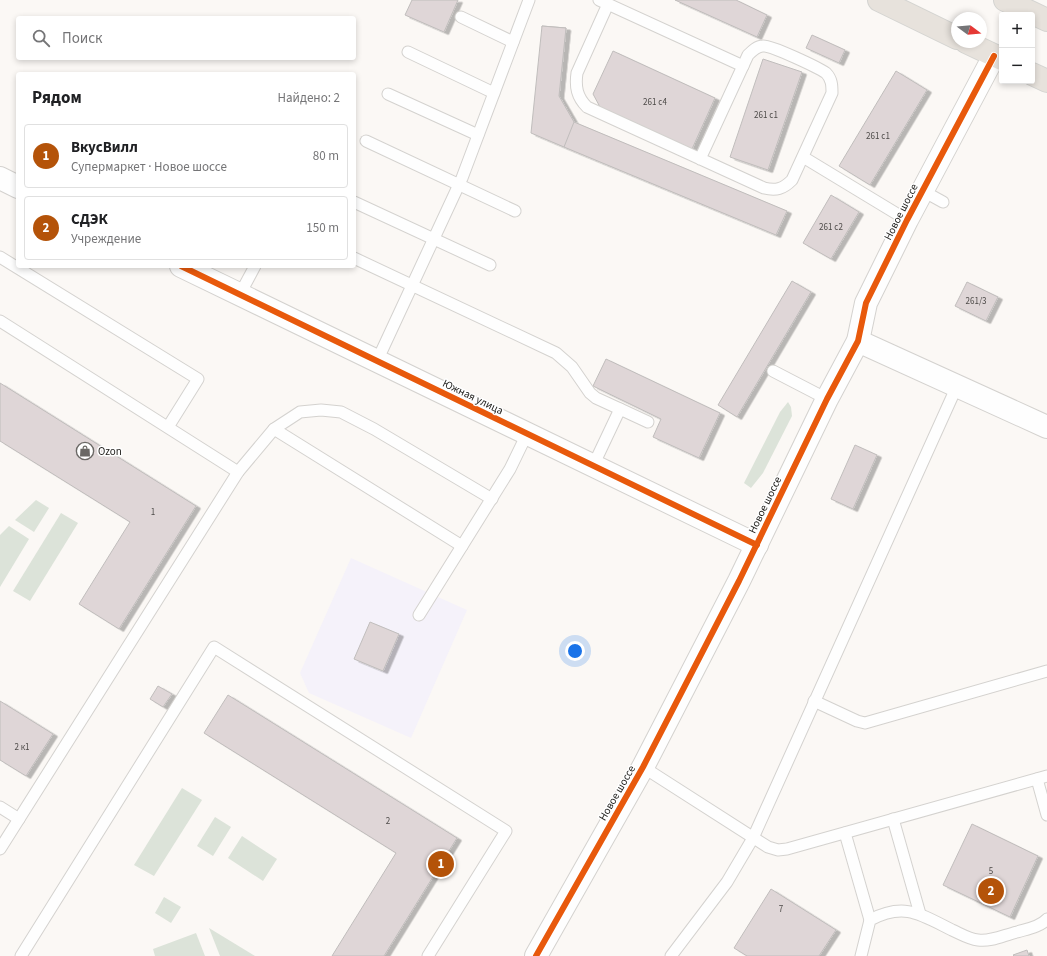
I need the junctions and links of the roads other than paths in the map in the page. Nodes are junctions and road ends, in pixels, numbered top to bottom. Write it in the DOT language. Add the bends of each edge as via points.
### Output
graph roads {
  1 [pos="529,0"];
  2 [pos="880,0"];
  3 [pos="1005,0"];
  4 [pos="604,2"];
  5 [pos="461,17"];
  6 [pos="1047,20"];
  7 [pos="951,35"];
  8 [pos="513,42"];
  9 [pos="978,48"];
  10 [pos="408,52"];
  11 [pos="998,58"];
  12 [pos="743,66"];
  13 [pos="1035,75"];
  14 [pos="1047,81"];
  15 [pos="494,93"];
  16 [pos="388,94"];
  17 [pos="478,135"];
  18 [pos="366,141"];
  19 [pos="803,157"];
  20 [pos="700,159"];
  21 [pos="0,178"];
  22 [pos="459,185"];
  23 [pos="16,186"];
  24 [pos="923,191"];
  25 [pos="943,202"];
  26 [pos="356,203"];
  27 [pos="515,211"];
  28 [pos="908,220"];
  29 [pos="433,239"];
  30 [pos="0,257"];
  31 [pos="356,259"];
  32 [pos="490,265"];
  33 [pos="16,267"];
  34 [pos="18,268"];
  35 [pos="186,268"];
  36 [pos="254,268"];
  37 [pos="412,285"];
  38 [pos="240,294"];
  39 [pos="0,321"];
  40 [pos="858,341"];
  41 [pos="377,361"];
  42 [pos="773,371"];
  43 [pos="957,386"];
  44 [pos="827,399"];
  45 [pos="620,409"];
  46 [pos="648,422"];
  47 [pos="168,427"];
  48 [pos="1047,427"];
  49 [pos="274,430"];
  50 [pos="527,434"];
  51 [pos="594,466"];
  52 [pos="238,472"];
  53 [pos="492,499"];
  54 [pos="757,545"];
  55 [pos="462,546"];
  56 [pos="419,615"];
  57 [pos="1047,671"];
  58 [pos="814,701"];
  59 [pos="643,767"];
  60 [pos="1042,777"];
  61 [pos="0,807"];
  62 [pos="1047,815"];
  63 [pos="19,819"];
  64 [pos="893,819"];
  65 [pos="845,833"];
  66 [pos="753,838"];
  67 [pos="0,849"];
  68 [pos="920,914"];
  69 [pos="1047,919"];
  70 [pos="870,920"];
  71 [pos="21,956"];
  72 [pos="428,956"];
  73 [pos="536,956"];
  74 [pos="671,956"];
  75 [pos="861,956"];
  1 -- 8 [label="lane"];
  2 -- 7 [label="main road"];
  3 -- 6 [label="main road"];
  4 -- 12 [label="lane"];
  4 -- 20 [label="lane" via="577,73 575,84 581,101 587,107"];
  5 -- 8 [label="lane"];
  8 -- 15 [label="lane"];
  9 -- 11 [label="main road"];
  10 -- 15 [label="lane"];
  11 -- 24 [label="street, Новое шоссе"];
  12 -- 19 [label="lane" via="755,48 772,47 817,68 830,79 832,93"];
  12 -- 20 [label="lane"];
  13 -- 14 [label="main road"];
  15 -- 17 [label="lane"];
  16 -- 17 [label="lane"];
  17 -- 22 [label="lane"];
  18 -- 22 [label="lane"];
  19 -- 20 [label="lane" via="792,180 778,190 764,188"];
  19 -- 28 [label="lane"];
  21 -- 23 [label="street"];
  22 -- 27 [label="lane"];
  22 -- 29 [label="lane"];
  24 -- 25 [label="lane"];
  24 -- 28 [label="street, Новое шоссе"];
  26 -- 29 [label="lane"];
  28 -- 40 [label="street, Новое шоссе" via="866,302"];
  29 -- 32 [label="lane"];
  29 -- 37 [label="lane"];
  30 -- 33 [label="lane"];
  31 -- 37 [label="lane"];
  34 -- 47 [label="lane" via="198,379"];
  35 -- 38 [label="street, Южная улица"];
  36 -- 38 [label="lane"];
  37 -- 41 [label="lane"];
  37 -- 45 [label="lane" via="556,354 572,367 596,398"];
  38 -- 41 [label="street, Южная улица"];
  39 -- 47 [label="lane"];
  40 -- 43 [label="street"];
  40 -- 44 [label="street, Новое шоссе"];
  41 -- 50 [label="street, Южная улица"];
  42 -- 44 [label="lane"];
  43 -- 48 [label="street"];
  43 -- 58 [label="lane"];
  44 -- 54 [label="street, Новое шоссе"];
  45 -- 46 [label="lane"];
  45 -- 51 [label="lane"];
  47 -- 52 [label="lane"];
  49 -- 52 [label="lane"];
  49 -- 53 [label="lane" via="300,412 341,412 374,428"];
  49 -- 55 [label="lane"];
  50 -- 51 [label="street, Южная улица"];
  50 -- 53 [label="lane"];
  51 -- 54 [label="street, Южная улица"];
  52 -- 63 [label="lane"];
  53 -- 55 [label="lane"];
  54 -- 59 [label="street, Новое шоссе"];
  55 -- 56 [label="lane"];
  57 -- 58 [label="lane" via="865,723"];
  58 -- 66 [label="lane"];
  59 -- 66 [label="lane"];
  59 -- 73 [label="street, Новое шоссе"];
  60 -- 62 [label="lane"];
  60 -- 64 [label="lane"];
  61 -- 63 [label="lane"];
  63 -- 67 [label="lane"];
  64 -- 65 [label="lane"];
  64 -- 68 [label="lane"];
  65 -- 66 [label="lane" via="778,850"];
  65 -- 70 [label="lane"];
  66 -- 74 [label="lane" via="726,882"];
  68 -- 69 [label="lane" via="964,936 979,940 1033,927"];
  68 -- 70 [label="lane" via="905,910 892,911"];
  70 -- 75 [label="lane"];
  71 -- 72 [label="lane" via="214,647 506,830"];
}
